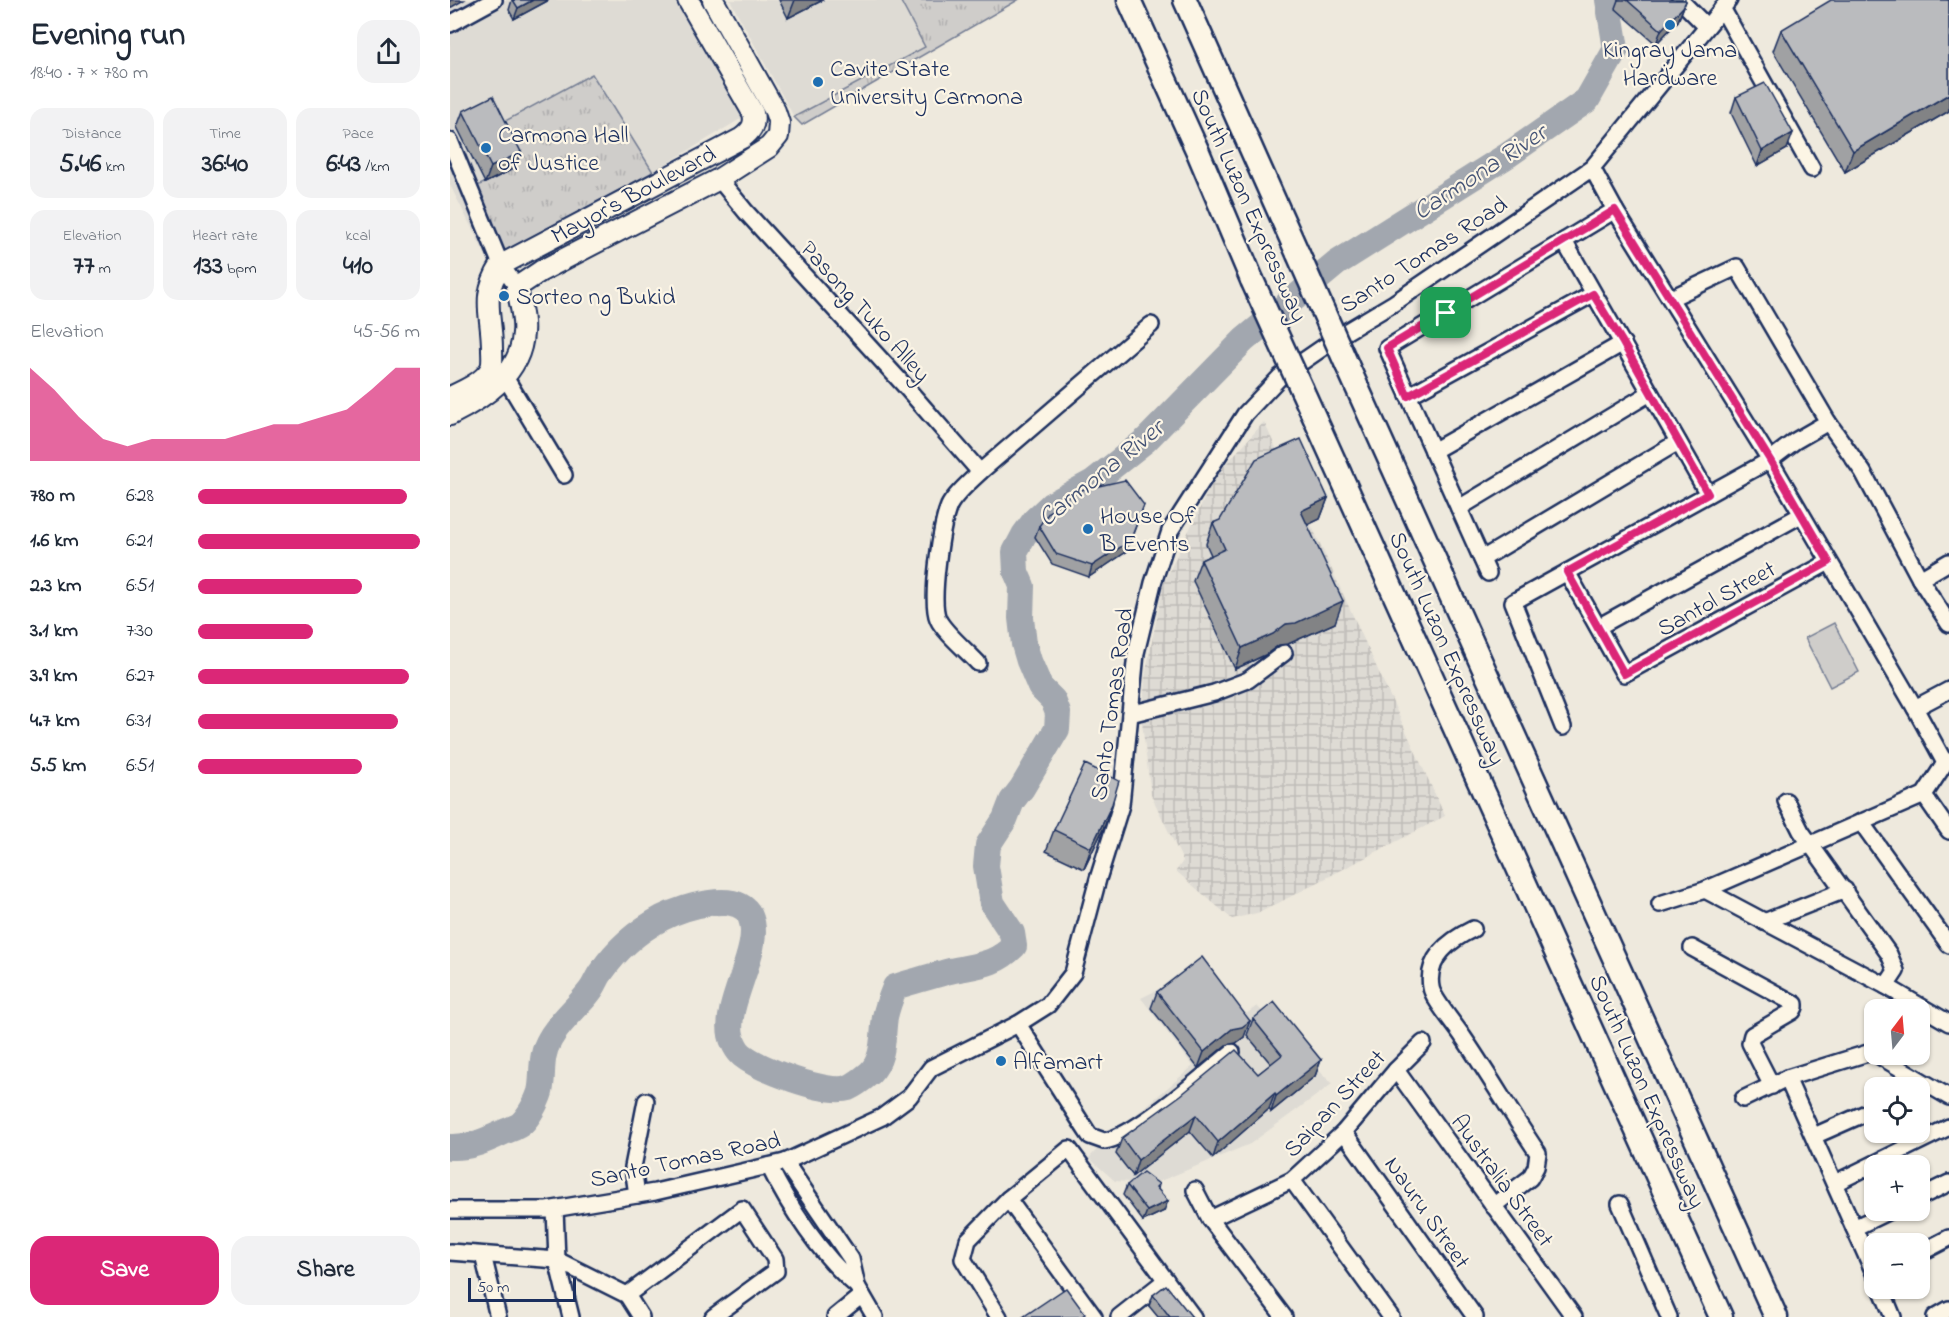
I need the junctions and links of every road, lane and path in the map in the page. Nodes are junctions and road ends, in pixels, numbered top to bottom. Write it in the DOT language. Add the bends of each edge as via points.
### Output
graph roads {
  1 [pos="688,0"];
  2 [pos="713,0"];
  3 [pos="1129,0"];
  4 [pos="1185,0"];
  5 [pos="1680,0"];
  6 [pos="486,2"];
  7 [pos="1725,4"];
  8 [pos="450,24"];
  9 [pos="1706,26"];
  10 [pos="450,141"];
  11 [pos="1592,168"];
  12 [pos="1812,169"];
  13 [pos="719,179"];
  14 [pos="1615,210"];
  15 [pos="1564,242"];
  16 [pos="501,265"];
  17 [pos="517,287"];
  18 [pos="1593,294"];
  19 [pos="1671,298"];
  20 [pos="1151,325"];
  21 [pos="1623,343"];
  22 [pos="498,372"];
  23 [pos="1650,393"];
  24 [pos="1408,396"];
  25 [pos="450,397"];
  26 [pos="450,415"];
  27 [pos="1828,422"];
  28 [pos="1678,442"];
  29 [pos="1433,451"];
  30 [pos="1770,460"];
  31 [pos="980,472"];
  32 [pos="564,475"];
  33 [pos="1708,494"];
  34 [pos="1459,508"];
  35 [pos="1801,515"];
  36 [pos="1829,562"];
  37 [pos="1949,562"];
  38 [pos="1567,572"];
  39 [pos="1920,579"];
  40 [pos="1949,624"];
  41 [pos="1598,627"];
  42 [pos="1284,653"];
  43 [pos="978,663"];
  44 [pos="1949,690"];
  45 [pos="1915,708"];
  46 [pos="1130,714"];
  47 [pos="1563,727"];
  48 [pos="1947,762"];
  49 [pos="1924,795"];
  50 [pos="1786,801"];
  51 [pos="1861,822"];
  52 [pos="1949,831"];
  53 [pos="1812,846"];
  54 [pos="1705,890"];
  55 [pos="1845,890"];
  56 [pos="1660,904"];
  57 [pos="1764,922"];
  58 [pos="1473,929"];
  59 [pos="1949,945"];
  60 [pos="1692,948"];
  61 [pos="1886,986"];
  62 [pos="1949,1023"];
  63 [pos="1018,1024"];
  64 [pos="1423,1043"];
  65 [pos="1233,1052"];
  66 [pos="1864,1054"];
  67 [pos="1891,1065"];
  68 [pos="1396,1070"];
  69 [pos="1909,1077"];
  70 [pos="1787,1078"];
  71 [pos="1772,1086"];
  72 [pos="1930,1089"];
  73 [pos="1949,1097"];
  74 [pos="1743,1099"];
  75 [pos="645,1101"];
  76 [pos="1864,1114"];
  77 [pos="1949,1127"];
  78 [pos="1344,1132"];
  79 [pos="1814,1136"];
  80 [pos="784,1162"];
  81 [pos="769,1166"];
  82 [pos="1292,1180"];
  83 [pos="1835,1183"];
  84 [pos="1949,1183"];
  85 [pos="1195,1190"];
  86 [pos="1930,1192"];
  87 [pos="637,1195"];
  88 [pos="1008,1199"];
  89 [pos="1620,1204"];
  90 [pos="1493,1206"];
  91 [pos="555,1209"];
  92 [pos="450,1210"];
  93 [pos="818,1212"];
  94 [pos="1210,1219"];
  95 [pos="1869,1221"];
  96 [pos="803,1222"];
  97 [pos="1854,1228"];
  98 [pos="1949,1238"];
  99 [pos="1930,1248"];
  100 [pos="1864,1250"];
  101 [pos="450,1252"];
  102 [pos="483,1255"];
  103 [pos="557,1260"];
  104 [pos="592,1278"];
  105 [pos="1166,1280"];
  106 [pos="859,1290"];
  107 [pos="565,1294"];
  108 [pos="627,1296"];
  109 [pos="1886,1299"];
  110 [pos="498,1317"];
  111 [pos="571,1317"];
  112 [pos="641,1317"];
  113 [pos="713,1317"];
  114 [pos="835,1317"];
  115 [pos="875,1317"];
  116 [pos="999,1317"];
  117 [pos="1094,1317"];
  118 [pos="1119,1317"];
  119 [pos="1193,1317"];
  120 [pos="1284,1317"];
  121 [pos="1391,1317"];
  122 [pos="1475,1317"];
  123 [pos="1574,1317"];
  124 [pos="1669,1317"];
  125 [pos="1721,1317"];
  126 [pos="1776,1317"];
  127 [pos="1893,1317"];
  1 -- 16 [label="main road, Mayor's Boulevard" via="753,113 753,126 742,138"];
  2 -- 13 [label="main road, Mayor's Boulevard" via="779,123 778,136 770,147"];
  3 -- 125 [label="highway, South Luzon Expressway, bridge"];
  4 -- 126 [label="highway, South Luzon Expressway, bridge"];
  5 -- 9 [label="street"];
  6 -- 8 [label="street"];
  7 -- 9 [label="street, Santo Tomas Road"];
  7 -- 12 [label="street"];
  9 -- 11 [label="street, Santo Tomas Road"];
  10 -- 16 [label="street"];
  11 -- 14 [label="street"];
  11 -- 46 [label="street, Santo Tomas Road" via="1280,377 1245,414 1170,531 1136,653"];
  13 -- 17 [label="main road, Mayor's Boulevard"];
  13 -- 31 [label="street, Pasong Tuko Alley"];
  14 -- 15 [label="street"];
  14 -- 19 [label="street"];
  15 -- 18 [label="street"];
  15 -- 24 [label="street" via="1387,348"];
  16 -- 17 [label="street"];
  16 -- 22 [label="main road" via="487,296"];
  17 -- 22 [label="main road" via="524,330 521,348 513,368"];
  18 -- 21 [label="street"];
  18 -- 24 [label="street"];
  19 -- 27 [label="street" via="1737,267"];
  19 -- 30 [label="street"];
  20 -- 31 [label="street"];
  21 -- 23 [label="street"];
  21 -- 29 [label="street"];
  22 -- 25 [label="main road"];
  22 -- 26 [label="main road" via="470,405"];
  22 -- 32 [label="street"];
  23 -- 28 [label="street"];
  23 -- 34 [label="street"];
  24 -- 29 [label="street"];
  27 -- 30 [label="street"];
  27 -- 39 [label="street" via="1863,472"];
  28 -- 33 [label="street"];
  28 -- 34 [label="street" via="1485,566"];
  29 -- 34 [label="street"];
  30 -- 33 [label="street"];
  30 -- 35 [label="street"];
  31 -- 43 [label="street" via="950,505 939,544 936,609 939,622"];
  33 -- 38 [label="street"];
  35 -- 36 [label="street"];
  35 -- 41 [label="street"];
  36 -- 41 [label="street, Santol Street" via="1624,674"];
  36 -- 45 [label="street"];
  37 -- 39 [label="street"];
  38 -- 41 [label="street"];
  38 -- 47 [label="street" via="1513,602"];
  39 -- 40 [label="street"];
  42 -- 46 [label="street" via="1248,680 1215,693"];
  44 -- 45 [label="street"];
  45 -- 48 [label="street"];
  46 -- 63 [label="street, Santo Tomas Road" via="1121,805 1073,973 1048,1005"];
  48 -- 49 [label="street"];
  49 -- 51 [label="street"];
  49 -- 52 [label="street"];
  50 -- 53 [label="street"];
  51 -- 53 [label="street"];
  51 -- 59 [label="street"];
  53 -- 54 [label="street"];
  53 -- 55 [label="street"];
  54 -- 56 [label="street"];
  54 -- 57 [label="street"];
  55 -- 57 [label="street"];
  55 -- 61 [label="street" via="1893,962 1896,971"];
  57 -- 61 [label="street"];
  58 -- 90 [label="street" via="1437,954 1430,976 1431,990 1538,1153 1530,1178"];
  60 -- 71 [label="street" via="1795,1004 1793,1011 1752,1035 1750,1043"];
  61 -- 62 [label="street"];
  63 -- 65 [label="street" via="1086,1131 1104,1141 1128,1132 1150,1117"];
  63 -- 80 [label="street, Santo Tomas Road" via="932,1068 909,1097 882,1117"];
  64 -- 68 [label="street, Saipan Street"];
  66 -- 70 [label="street"];
  67 -- 69 [label="street"];
  68 -- 78 [label="street, Saipan Street"];
  68 -- 90 [label="street, Australia Street"];
  70 -- 71 [label="street"];
  70 -- 79 [label="street"];
  71 -- 74 [label="street"];
  72 -- 73 [label="street"];
  75 -- 87 [label="street" via="633,1167"];
  76 -- 79 [label="street"];
  77 -- 83 [label="street"];
  78 -- 82 [label="street, Saipan Street"];
  78 -- 122 [label="street, Nauru Street"];
  79 -- 83 [label="street"];
  80 -- 81 [label="street, Santo Tomas Road"];
  80 -- 93 [label="street"];
  81 -- 87 [label="street, Santo Tomas Road"];
  81 -- 96 [label="street"];
  82 -- 94 [label="street, Saipan Street"];
  82 -- 121 [label="street"];
  83 -- 97 [label="street"];
  84 -- 86 [label="street"];
  85 -- 94 [label="street"];
  87 -- 91 [label="street, Santo Tomas Road"];
  88 -- 105 [label="street" via="1069,1149"];
  88 -- 116 [label="street" via="968,1240 963,1259"];
  88 -- 117 [label="street"];
  89 -- 124 [label="street"];
  90 -- 123 [label="street, Australia Street"];
  91 -- 92 [label="street, Santo Tomas Road"];
  91 -- 103 [label="street"];
  93 -- 96 [label="street"];
  93 -- 106 [label="street" via="851,1259"];
  94 -- 120 [label="street"];
  95 -- 97 [label="street"];
  96 -- 106 [label="street" via="837,1269"];
  97 -- 100 [label="street"];
  98 -- 99 [label="street"];
  101 -- 102 [label="street"];
  102 -- 103 [label="street"];
  102 -- 110 [label="street"];
  103 -- 104 [label="street"];
  103 -- 107 [label="street"];
  104 -- 107 [label="street"];
  104 -- 108 [label="street"];
  105 -- 118 [label="street"];
  105 -- 119 [label="street"];
  106 -- 114 [label="street"];
  106 -- 115 [label="street"];
  107 -- 111 [label="street"];
  108 -- 112 [label="street"];
  108 -- 113 [label="street" via="742,1209 775,1259 776,1272"];
  109 -- 127 [label="street"];
}
